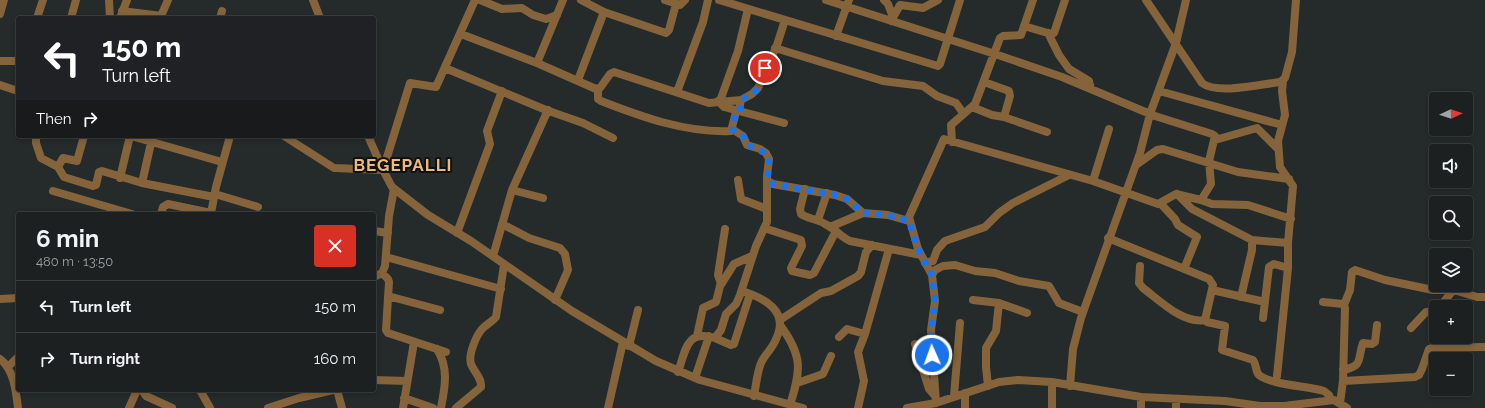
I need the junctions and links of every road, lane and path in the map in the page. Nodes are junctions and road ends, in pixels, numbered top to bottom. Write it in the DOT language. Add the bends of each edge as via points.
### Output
graph roads {
  1 [pos="4,0"];
  2 [pos="43,0"];
  3 [pos="76,0"];
  4 [pos="109,0"];
  5 [pos="127,0"];
  6 [pos="168,0"];
  7 [pos="313,0"];
  8 [pos="475,0"];
  9 [pos="480,0"];
  10 [pos="562,0"];
  11 [pos="581,0"];
  12 [pos="665,0"];
  13 [pos="685,0"];
  14 [pos="708,0"];
  15 [pos="719,0"];
  16 [pos="826,0"];
  17 [pos="884,0"];
  18 [pos="938,0"];
  19 [pos="960,0"];
  20 [pos="1033,0"];
  21 [pos="1065,0"];
  22 [pos="1146,0"];
  23 [pos="1186,0"];
  24 [pos="1296,0"];
  25 [pos="910,2"];
  26 [pos="676,4"];
  27 [pos="847,4"];
  28 [pos="748,9"];
  29 [pos="604,12"];
  30 [pos="0,14"];
  31 [pos="121,15"];
  32 [pos="556,15"];
  33 [pos="38,16"];
  34 [pos="72,16"];
  35 [pos="110,16"];
  36 [pos="319,16"];
  37 [pos="892,19"];
  38 [pos="785,20"];
  39 [pos="1024,26"];
  40 [pos="1048,33"];
  41 [pos="461,34"];
  42 [pos="836,36"];
  43 [pos="947,38"];
  44 [pos="1176,43"];
  45 [pos="775,48"];
  46 [pos="995,54"];
  47 [pos="0,61"];
  48 [pos="16,61"];
  49 [pos="537,63"];
  50 [pos="445,68"];
  51 [pos="578,80"];
  52 [pos="1283,81"];
  53 [pos="984,82"];
  54 [pos="0,85"];
  55 [pos="598,89"];
  56 [pos="1091,89"];
  57 [pos="16,90"];
  58 [pos="502,91"];
  59 [pos="1159,91"];
  60 [pos="677,92"];
  61 [pos="741,100"];
  62 [pos="719,101"];
  63 [pos="972,107"];
  64 [pos="548,110"];
  65 [pos="740,110"];
  66 [pos="963,114"];
  67 [pos="1150,114"];
  68 [pos="1004,117"];
  69 [pos="784,123"];
  70 [pos="1282,125"];
  71 [pos="732,129"];
  72 [pos="1108,129"];
  73 [pos="1047,132"];
  74 [pos="36,138"];
  75 [pos="83,138"];
  76 [pos="130,138"];
  77 [pos="136,138"];
  78 [pos="229,138"];
  79 [pos="287,138"];
  80 [pos="369,138"];
  81 [pos="613,138"];
  82 [pos="1215,140"];
  83 [pos="952,142"];
  84 [pos="151,143"];
  85 [pos="1278,149"];
  86 [pos="222,162"];
  87 [pos="1209,163"];
  88 [pos="1136,165"];
  89 [pos="58,166"];
  90 [pos="383,170"];
  91 [pos="1069,175"];
  92 [pos="120,178"];
  93 [pos="1289,178"];
  94 [pos="738,180"];
  95 [pos="768,181"];
  96 [pos="1093,182"];
  97 [pos="142,183"];
  98 [pos="394,189"];
  99 [pos="805,189"];
  100 [pos="512,190"];
  101 [pos="53,191"];
  102 [pos="827,193"];
  103 [pos="1125,193"];
  104 [pos="1176,194"];
  105 [pos="215,195"];
  106 [pos="543,198"];
  107 [pos="1201,200"];
  108 [pos="1161,204"];
  109 [pos="258,207"];
  110 [pos="767,209"];
  111 [pos="125,212"];
  112 [pos="162,212"];
  113 [pos="202,212"];
  114 [pos="211,212"];
  115 [pos="863,213"];
  116 [pos="1291,219"];
  117 [pos="818,220"];
  118 [pos="909,221"];
  119 [pos="502,224"];
  120 [pos="764,228"];
  121 [pos="725,229"];
  122 [pos="833,229"];
  123 [pos="376,230"];
  124 [pos="388,232"];
  125 [pos="457,233"];
  126 [pos="1108,238"];
  127 [pos="1252,240"];
  128 [pos="1288,243"];
  129 [pos="872,244"];
  130 [pos="889,249"];
  131 [pos="921,255"];
  132 [pos="493,256"];
  133 [pos="752,256"];
  134 [pos="386,257"];
  135 [pos="929,262"];
  136 [pos="504,265"];
  137 [pos="943,266"];
  138 [pos="1140,266"];
  139 [pos="1288,268"];
  140 [pos="1184,270"];
  141 [pos="382,273"];
  142 [pos="932,275"];
  143 [pos="376,276"];
  144 [pos="721,284"];
  145 [pos="501,289"];
  146 [pos="1429,289"];
  147 [pos="1212,290"];
  148 [pos="742,291"];
  149 [pos="1461,292"];
  150 [pos="750,294"];
  151 [pos="388,296"];
  152 [pos="1241,297"];
  153 [pos="1485,297"];
  154 [pos="16,298"];
  155 [pos="0,299"];
  156 [pos="555,300"];
  157 [pos="973,300"];
  158 [pos="1265,302"];
  159 [pos="1323,302"];
  160 [pos="999,303"];
  161 [pos="1344,305"];
  162 [pos="440,310"];
  163 [pos="638,310"];
  164 [pos="1083,312"];
  165 [pos="1429,312"];
  166 [pos="1027,313"];
  167 [pos="1263,318"];
  168 [pos="1205,320"];
  169 [pos="780,322"];
  170 [pos="960,322"];
  171 [pos="1377,325"];
  172 [pos="1411,328"];
  173 [pos="865,334"];
  174 [pos="697,336"];
  175 [pos="712,337"];
  176 [pos="839,337"];
  177 [pos="414,342"];
  178 [pos="626,344"];
  179 [pos="915,344"];
  180 [pos="1485,347"];
  181 [pos="437,349"];
  182 [pos="446,352"];
  183 [pos="831,356"];
  184 [pos="0,359"];
  185 [pos="16,359"];
  186 [pos="8,367"];
  187 [pos="1343,370"];
  188 [pos="678,372"];
  189 [pos="1277,376"];
  190 [pos="695,378"];
  191 [pos="376,380"];
  192 [pos="407,381"];
  193 [pos="1343,381"];
  194 [pos="1052,382"];
  195 [pos="797,383"];
  196 [pos="988,386"];
  197 [pos="1070,386"];
  198 [pos="136,392"];
  199 [pos="143,392"];
  200 [pos="201,392"];
  201 [pos="324,392"];
  202 [pos="338,392"];
  203 [pos="964,393"];
  204 [pos="754,396"];
  205 [pos="954,396"];
  206 [pos="1141,397"];
  207 [pos="404,398"];
  208 [pos="1173,399"];
  209 [pos="1331,400"];
  210 [pos="935,402"];
  211 [pos="1225,405"];
  212 [pos="1311,405"];
  213 [pos="792,406"];
  214 [pos="1344,406"];
  215 [pos="1282,407"];
  216 [pos="18,408"];
  217 [pos="128,408"];
  218 [pos="172,408"];
  219 [pos="210,408"];
  220 [pos="268,408"];
  221 [pos="342,408"];
  222 [pos="403,408"];
  223 [pos="434,408"];
  224 [pos="441,408"];
  225 [pos="456,408"];
  226 [pos="608,408"];
  227 [pos="803,408"];
  228 [pos="858,408"];
  229 [pos="907,408"];
  230 [pos="965,408"];
  231 [pos="1052,408"];
  232 [pos="1141,408"];
  233 [pos="1169,408"];
  234 [pos="1176,408"];
  1 -- 30 [label="street"];
  2 -- 33 [label="street"];
  3 -- 34 [label="street"];
  4 -- 35 [label="street"];
  5 -- 31 [label="street"];
  6 -- 31 [label="street" via="161,16"];
  7 -- 36 [label="street"];
  8 -- 41 [label="street"];
  9 -- 32 [label="street" via="502,9 522,8 533,16 546,19"];
  10 -- 32 [label="street"];
  11 -- 29 [label="street"];
  12 -- 26 [label="street"];
  13 -- 26 [label="street" via="682,4"];
  14 -- 60 [label="street" via="703,22"];
  15 -- 28 [label="street"];
  16 -- 27 [label="street"];
  17 -- 37 [label="street" via="888,4"];
  18 -- 25 [label="street" via="925,8"];
  19 -- 43 [label="street"];
  20 -- 39 [label="street"];
  21 -- 40 [label="street" via="1055,32"];
  22 -- 44 [label="street"];
  23 -- 44 [label="street"];
  24 -- 52 [label="street" via="1292,52 1289,70"];
  25 -- 37 [label="street" via="899,5"];
  26 -- 29 [label="street" via="666,33"];
  27 -- 37 [label="street"];
  27 -- 42 [label="street"];
  28 -- 38 [label="street"];
  28 -- 62 [label="street" via="738,51"];
  29 -- 51 [label="street"];
  32 -- 49 [label="street"];
  37 -- 43 [label="street"];
  38 -- 42 [label="street"];
  38 -- 45 [label="street"];
  39 -- 40 [label="street"];
  39 -- 46 [label="street" via="1021,35 1001,36"];
  40 -- 56 [label="street" via="1069,69 1089,81"];
  41 -- 49 [label="street"];
  41 -- 50 [label="street"];
  42 -- 43 [label="street" via="938,66"];
  43 -- 46 [label="street"];
  44 -- 52 [label="street" via="1202,83 1209,87 1241,87"];
  44 -- 59 [label="street"];
  45 -- 61 [label="street" via="758,88"];
  45 -- 66 [label="street" via="881,81 923,86 937,96 956,103"];
  46 -- 53 [label="street"];
  46 -- 56 [label="street"];
  47 -- 48 [label="street"];
  49 -- 51 [label="street"];
  50 -- 58 [label="street"];
  50 -- 90 [label="street" via="436,87 410,83"];
  51 -- 55 [label="street"];
  52 -- 70 [label="street"];
  53 -- 63 [label="street"];
  53 -- 68 [label="street" via="1010,91"];
  54 -- 57 [label="street"];
  55 -- 60 [label="street" via="614,72"];
  55 -- 71 [label="street" via="600,100 637,115 702,131"];
  56 -- 67 [label="street"];
  58 -- 64 [label="street"];
  58 -- 125 [label="street" via="487,131 490,144"];
  59 -- 67 [label="street"];
  59 -- 70 [label="street"];
  60 -- 62 [label="street" via="709,103"];
  61 -- 62 [label="street"];
  61 -- 65 [label="street"];
  62 -- 65 [label="street" via="724,106"];
  63 -- 66 [label="street"];
  63 -- 68 [label="street"];
  64 -- 81 [label="street"];
  64 -- 100 [label="street"];
  65 -- 69 [label="street"];
  65 -- 71 [label="street" via="736,112"];
  66 -- 83 [label="street" via="951,127"];
  67 -- 82 [label="street" via="1212,134"];
  67 -- 88 [label="street"];
  68 -- 73 [label="street"];
  70 -- 85 [label="street"];
  71 -- 95 [label="street" via="743,136 747,145 766,153 769,159"];
  72 -- 96 [label="street"];
  74 -- 89 [label="street" via="41,158"];
  75 -- 89 [label="street" via="77,161 63,158"];
  76 -- 92 [label="street"];
  77 -- 84 [label="street"];
  78 -- 86 [label="street"];
  79 -- 90 [label="street" via="334,168"];
  80 -- 90 [label="street"];
  82 -- 85 [label="street" via="1257,128"];
  82 -- 87 [label="street"];
  83 -- 91 [label="street"];
  83 -- 118 [label="street" via="944,139"];
  84 -- 86 [label="street"];
  84 -- 97 [label="street"];
  85 -- 93 [label="street" via="1280,168"];
  86 -- 105 [label="street"];
  87 -- 88 [label="street" via="1163,149"];
  87 -- 93 [label="street" via="1240,173"];
  87 -- 107 [label="street" via="1211,184"];
  88 -- 103 [label="street"];
  89 -- 92 [label="street" via="64,177 93,186 100,171"];
  90 -- 98 [label="street"];
  91 -- 96 [label="street"];
  91 -- 135 [label="street" via="1012,203 985,227 945,241"];
  92 -- 97 [label="street"];
  93 -- 116 [label="street" via="1293,186"];
  94 -- 110 [label="street" via="741,199"];
  95 -- 99 [label="street"];
  95 -- 110 [label="street"];
  96 -- 103 [label="street"];
  97 -- 105 [label="street"];
  98 -- 124 [label="street"];
  98 -- 125 [label="street"];
  99 -- 102 [label="street"];
  99 -- 117 [label="street" via="800,212"];
  100 -- 106 [label="street"];
  100 -- 119 [label="street"];
  101 -- 111 [label="street"];
  102 -- 115 [label="street" via="847,199"];
  102 -- 117 [label="street"];
  103 -- 108 [label="street"];
  103 -- 126 [label="street"];
  104 -- 107 [label="street"];
  104 -- 108 [label="street"];
  104 -- 127 [label="street" via="1192,209"];
  105 -- 109 [label="street"];
  105 -- 114 [label="street"];
  107 -- 116 [label="street" via="1212,204 1248,205"];
  108 -- 140 [label="street" via="1179,226 1197,237"];
  110 -- 120 [label="street" via="767,222"];
  112 -- 113 [label="street" via="163,206 168,204"];
  115 -- 118 [label="street" via="888,215"];
  115 -- 122 [label="street"];
  116 -- 128 [label="street"];
  117 -- 122 [label="street"];
  118 -- 131 [label="street"];
  119 -- 132 [label="street"];
  119 -- 156 [label="street" via="529,238 560,248 565,254 568,270"];
  120 -- 122 [label="street" via="802,240 802,246 791,268 792,271 810,275 814,273"];
  120 -- 133 [label="street"];
  121 -- 144 [label="street" via="718,275"];
  122 -- 129 [label="street" via="850,241"];
  123 -- 124 [label="street"];
  124 -- 134 [label="street"];
  125 -- 132 [label="street"];
  126 -- 140 [label="street"];
  126 -- 164 [label="street"];
  127 -- 128 [label="street"];
  127 -- 152 [label="street"];
  128 -- 139 [label="street"];
  129 -- 130 [label="street"];
  129 -- 169 [label="street" via="866,252 858,276 831,291 821,293"];
  130 -- 131 [label="street"];
  130 -- 173 [label="street"];
  131 -- 135 [label="street"];
  132 -- 136 [label="street"];
  133 -- 144 [label="street" via="734,264"];
  133 -- 148 [label="street"];
  134 -- 141 [label="street"];
  134 -- 145 [label="street"];
  135 -- 137 [label="street"];
  135 -- 142 [label="street"];
  136 -- 145 [label="street"];
  136 -- 156 [label="street"];
  137 -- 142 [label="street"];
  137 -- 164 [label="street" via="955,265 975,272 995,273 1019,281 1049,286 1059,303"];
  138 -- 168 [label="street" via="1140,284 1144,289 1183,317 1195,321"];
  139 -- 158 [label="street" via="1274,264 1269,267"];
  139 -- 189 [label="street"];
  140 -- 147 [label="street" via="1209,279 1213,285"];
  141 -- 143 [label="street"];
  141 -- 151 [label="street" via="388,279"];
  142 -- 210 [label="street" via="935,301 931,330"];
  144 -- 174 [label="street" via="716,302 705,306 701,312"];
  145 -- 225 [label="street" via="496,316 493,322 482,329 470,356 481,387"];
  146 -- 161 [label="street" via="1385,280 1354,270"];
  147 -- 152 [label="street"];
  147 -- 168 [label="street"];
  148 -- 150 [label="street"];
  148 -- 175 [label="street" via="736,304 726,314 721,330"];
  149 -- 153 [label="street"];
  150 -- 169 [label="street" via="760,297 769,304 776,311"];
  150 -- 175 [label="street" via="734,344"];
  151 -- 162 [label="street"];
  151 -- 177 [label="street" via="386,330"];
  152 -- 158 [label="street"];
  154 -- 155 [label="street"];
  156 -- 178 [label="street"];
  157 -- 160 [label="street"];
  158 -- 167 [label="street"];
  159 -- 161 [label="street"];
  160 -- 166 [label="street"];
  160 -- 196 [label="street" via="996,330 987,345"];
  161 -- 187 [label="street"];
  163 -- 178 [label="street"];
  164 -- 197 [label="street" via="1073,349"];
  165 -- 172 [label="street"];
  168 -- 209 [label="street" via="1225,326 1222,350 1254,360 1258,374 1284,384 1324,391"];
  169 -- 195 [label="street" via="799,364"];
  169 -- 204 [label="street" via="776,341 761,364"];
  170 -- 205 [label="street"];
  171 -- 187 [label="street" via="1375,342 1363,343 1357,365"];
  173 -- 176 [label="street" via="847,329"];
  173 -- 228 [label="street" via="858,352 864,381"];
  174 -- 175 [label="street"];
  174 -- 188 [label="street" via="688,342"];
  175 -- 190 [label="street"];
  177 -- 181 [label="street"];
  177 -- 192 [label="street"];
  178 -- 188 [label="street"];
  178 -- 226 [label="street"];
  179 -- 210 [label="street"];
  180 -- 193 [label="street" via="1429,349 1419,375 1415,377"];
  181 -- 182 [label="street"];
  181 -- 224 [label="street" via="443,359 445,370"];
  183 -- 195 [label="street" via="823,374"];
  184 -- 186 [label="street"];
  185 -- 186 [label="street"];
  186 -- 216 [label="street"];
  187 -- 193 [label="street"];
  188 -- 190 [label="street"];
  190 -- 204 [label="street"];
  191 -- 192 [label="street"];
  192 -- 207 [label="street"];
  193 -- 214 [label="street"];
  194 -- 196 [label="street" via="1018,380"];
  194 -- 197 [label="street"];
  194 -- 231 [label="street"];
  195 -- 213 [label="street"];
  196 -- 203 [label="street"];
  197 -- 206 [label="street"];
  198 -- 217 [label="street"];
  199 -- 218 [label="street" via="146,396"];
  200 -- 219 [label="street"];
  201 -- 220 [label="street"];
  202 -- 221 [label="street"];
  203 -- 205 [label="street"];
  203 -- 230 [label="street"];
  204 -- 213 [label="street"];
  205 -- 210 [label="street"];
  206 -- 208 [label="street"];
  206 -- 232 [label="street"];
  207 -- 222 [label="street"];
  207 -- 223 [label="street"];
  208 -- 211 [label="street"];
  208 -- 233 [label="street"];
  208 -- 234 [label="street"];
  209 -- 212 [label="street"];
  209 -- 214 [label="street"];
  210 -- 229 [label="street"];
  211 -- 215 [label="street"];
  212 -- 215 [label="street"];
  213 -- 227 [label="street"];
}
